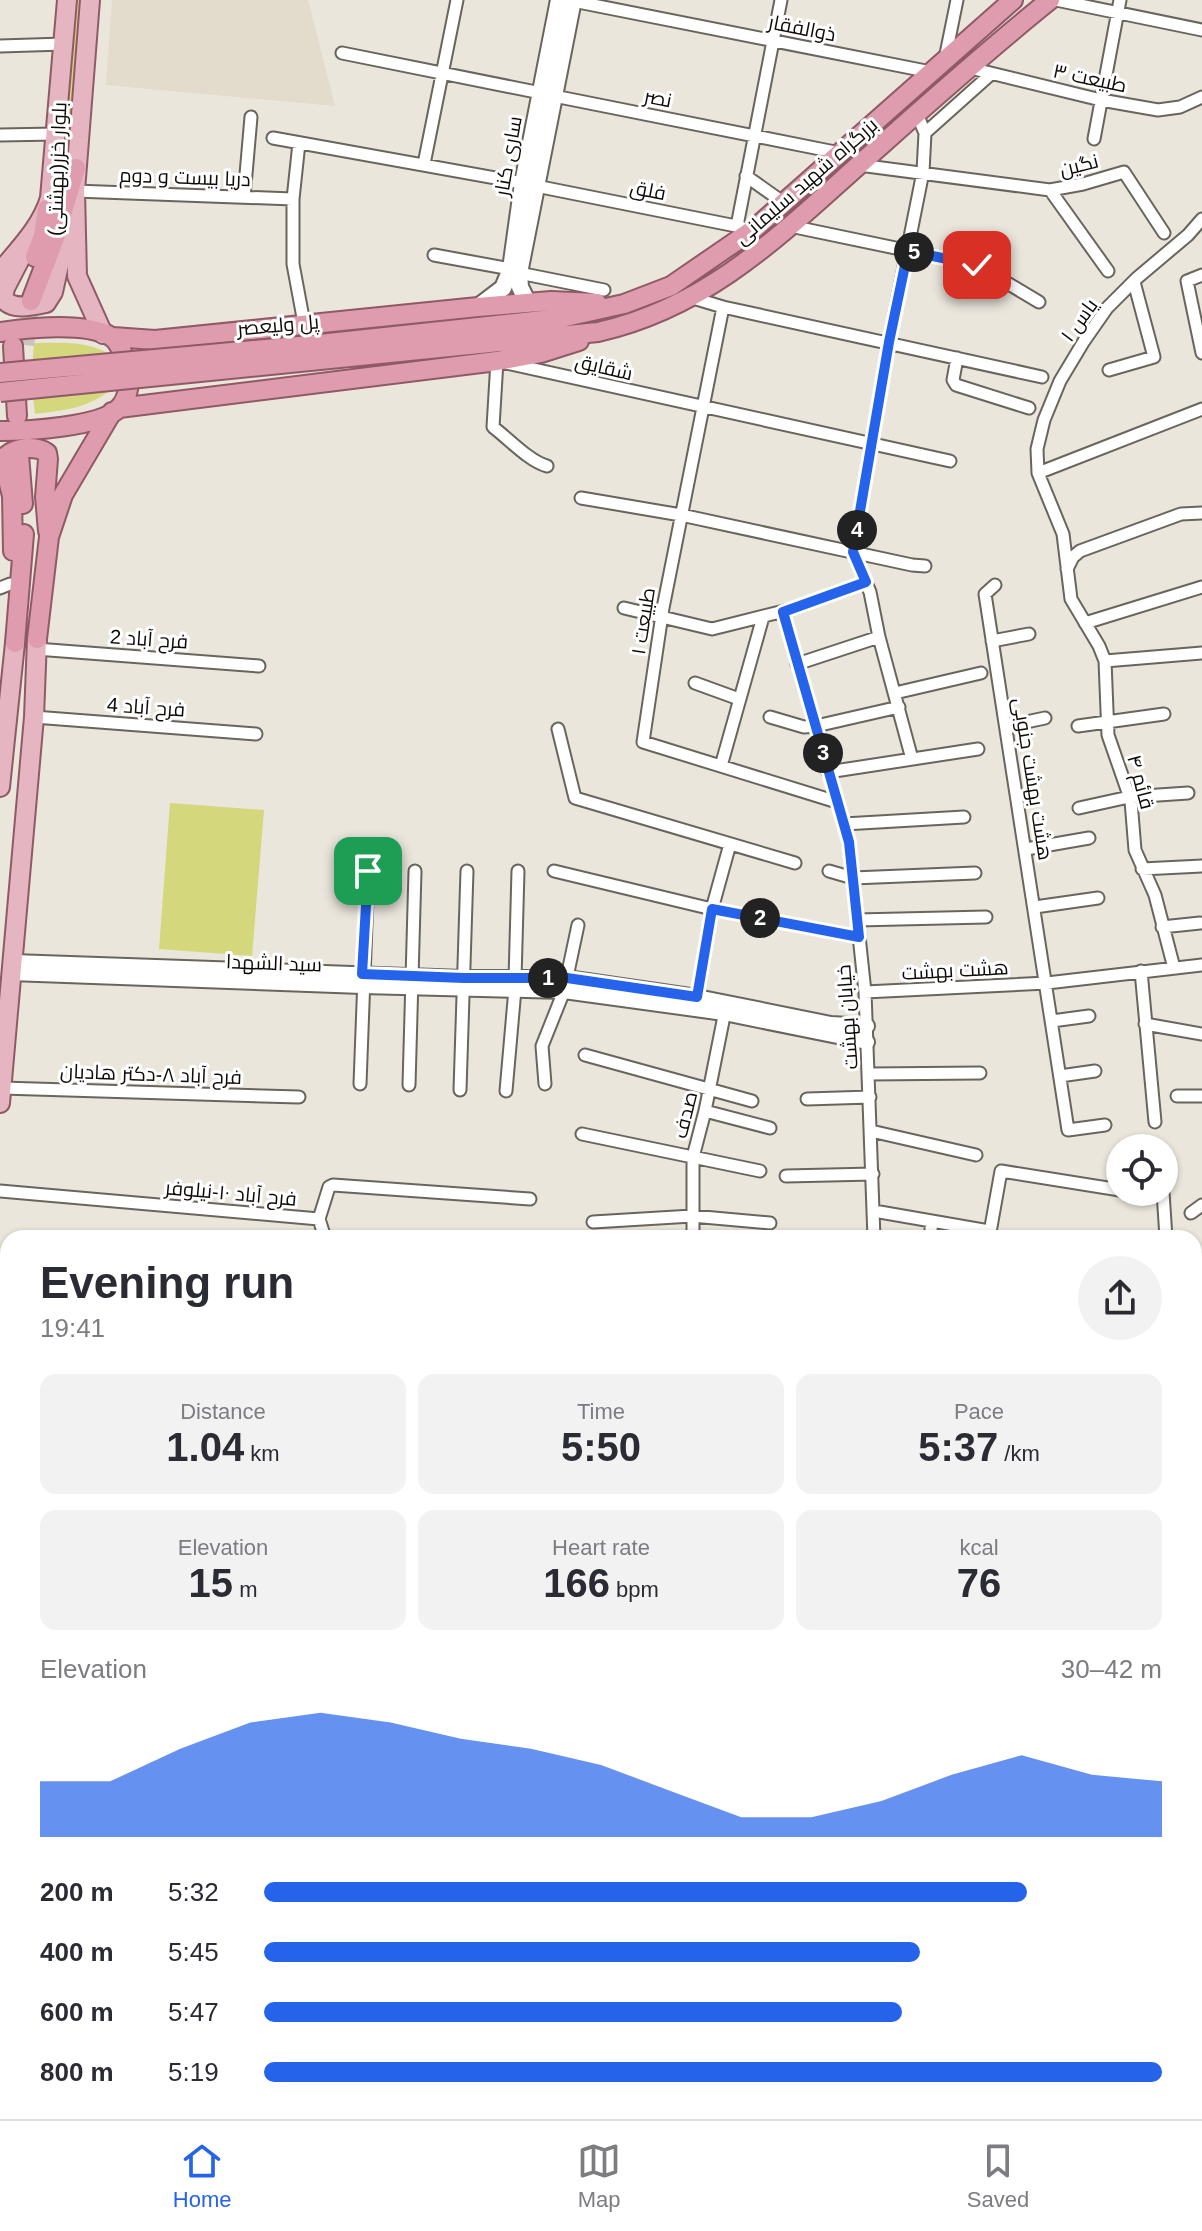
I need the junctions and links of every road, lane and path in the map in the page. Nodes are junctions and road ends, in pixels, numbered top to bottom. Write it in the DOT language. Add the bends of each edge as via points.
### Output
graph roads {
  1 [pos="67,0"];
  2 [pos="90,0"];
  3 [pos="457,0"];
  4 [pos="559,0"];
  5 [pos="572,0"];
  6 [pos="781,0"];
  7 [pos="957,0"];
  8 [pos="1013,0"];
  9 [pos="1050,0"];
  10 [pos="1056,0"];
  11 [pos="1120,0"];
  12 [pos="1117,13"];
  13 [pos="1202,30"];
  14 [pos="773,41"];
  15 [pos="64,44"];
  16 [pos="0,46"];
  17 [pos="342,53"];
  18 [pos="938,66"];
  19 [pos="970,68"];
  20 [pos="442,73"];
  21 [pos="991,74"];
  22 [pos="547,94"];
  23 [pos="1202,97"];
  24 [pos="1101,100"];
  25 [pos="917,114"];
  26 [pos="251,117"];
  27 [pos="925,133"];
  28 [pos="56,134"];
  29 [pos="0,135"];
  30 [pos="754,136"];
  31 [pos="273,138"];
  32 [pos="1094,139"];
  33 [pos="299,143"];
  34 [pos="840,153"];
  35 [pos="424,164"];
  36 [pos="859,165"];
  37 [pos="76,168"];
  38 [pos="923,172"];
  39 [pos="746,176"];
  40 [pos="530,185"];
  41 [pos="1050,190"];
  42 [pos="75,191"];
  43 [pos="244,197"];
  44 [pos="293,199"];
  45 [pos="784,203"];
  46 [pos="47,209"];
  47 [pos="75,218"];
  48 [pos="1202,219"];
  49 [pos="790,226"];
  50 [pos="745,227"];
  51 [pos="36,228"];
  52 [pos="1164,233"];
  53 [pos="908,251"];
  54 [pos="434,255"];
  55 [pos="515,271"];
  56 [pos="1108,271"];
  57 [pos="0,272"];
  58 [pos="1202,275"];
  59 [pos="1134,282"];
  60 [pos="604,290"];
  61 [pos="693,298"];
  62 [pos="1039,302"];
  63 [pos="528,303"];
  64 [pos="624,304"];
  65 [pos="478,307"];
  66 [pos="723,307"];
  67 [pos="304,323"];
  68 [pos="559,327"];
  69 [pos="598,332"];
  70 [pos="210,334"];
  71 [pos="108,335"];
  72 [pos="12,341"];
  73 [pos="889,342"];
  74 [pos="1201,347"];
  75 [pos="310,353"];
  76 [pos="957,358"];
  77 [pos="497,361"];
  78 [pos="1109,370"];
  79 [pos="0,373"];
  80 [pos="1042,377"];
  81 [pos="0,392"];
  82 [pos="217,397"];
  83 [pos="702,408"];
  84 [pos="1029,408"];
  85 [pos="1202,409"];
  86 [pos="116,410"];
  87 [pos="22,416"];
  88 [pos="0,431"];
  89 [pos="871,444"];
  90 [pos="950,461"];
  91 [pos="547,466"];
  92 [pos="1038,473"];
  93 [pos="581,498"];
  94 [pos="1202,513"];
  95 [pos="681,515"];
  96 [pos="0,518"];
  97 [pos="49,537"];
  98 [pos="13,551"];
  99 [pos="853,552"];
  100 [pos="925,566"];
  101 [pos="1067,570"];
  102 [pos="866,582"];
  103 [pos="995,585"];
  104 [pos="5,586"];
  105 [pos="1202,587"];
  106 [pos="624,608"];
  107 [pos="783,612"];
  108 [pos="661,617"];
  109 [pos="763,617"];
  110 [pos="1085,623"];
  111 [pos="1029,634"];
  112 [pos="879,637"];
  113 [pos="992,641"];
  114 [pos="15,643"];
  115 [pos="36,644"];
  116 [pos="1202,653"];
  117 [pos="1105,661"];
  118 [pos="797,664"];
  119 [pos="259,666"];
  120 [pos="981,673"];
  121 [pos="695,683"];
  122 [pos="895,693"];
  123 [pos="739,699"];
  124 [pos="899,707"];
  125 [pos="1164,714"];
  126 [pos="34,717"];
  127 [pos="770,717"];
  128 [pos="1045,718"];
  129 [pos="1108,720"];
  130 [pos="816,726"];
  131 [pos="1007,726"];
  132 [pos="1078,726"];
  133 [pos="558,729"];
  134 [pos="256,734"];
  135 [pos="978,749"];
  136 [pos="912,759"];
  137 [pos="721,766"];
  138 [pos="1,768"];
  139 [pos="828,772"];
  140 [pos="0,787"];
  141 [pos="1188,793"];
  142 [pos="1129,797"];
  143 [pos="837,802"];
  144 [pos="1079,808"];
  145 [pos="964,817"];
  146 [pos="844,824"];
  147 [pos="1089,838"];
  148 [pos="730,844"];
  149 [pos="1026,849"];
  150 [pos="795,863"];
  151 [pos="1202,866"];
  152 [pos="1142,869"];
  153 [pos="368,871"];
  154 [pos="415,871"];
  155 [pos="467,871"];
  156 [pos="518,871"];
  157 [pos="554,871"];
  158 [pos="829,871"];
  159 [pos="975,873"];
  160 [pos="853,878"];
  161 [pos="1098,898"];
  162 [pos="1035,907"];
  163 [pos="712,909"];
  164 [pos="986,917"];
  165 [pos="857,920"];
  166 [pos="1200,923"];
  167 [pos="578,925"];
  168 [pos="1162,927"];
  169 [pos="859,937"];
  170 [pos="1202,965"];
  171 [pos="12,967"];
  172 [pos="1174,968"];
  173 [pos="1141,971"];
  174 [pos="362,980"];
  175 [pos="412,982"];
  176 [pos="1047,983"];
  177 [pos="464,984"];
  178 [pos="515,984"];
  179 [pos="566,984"];
  180 [pos="865,992"];
  181 [pos="696,1003"];
  182 [pos="725,1008"];
  183 [pos="1089,1016"];
  184 [pos="1052,1021"];
  185 [pos="1145,1024"];
  186 [pos="867,1026"];
  187 [pos="1202,1034"];
  188 [pos="867,1042"];
  189 [pos="585,1055"];
  190 [pos="1095,1071"];
  191 [pos="980,1073"];
  192 [pos="869,1074"];
  193 [pos="1060,1076"];
  194 [pos="360,1084"];
  195 [pos="545,1084"];
  196 [pos="409,1085"];
  197 [pos="710,1088"];
  198 [pos="460,1090"];
  199 [pos="506,1091"];
  200 [pos="1,1095"];
  201 [pos="1177,1096"];
  202 [pos="1202,1096"];
  203 [pos="299,1097"];
  204 [pos="870,1097"];
  205 [pos="807,1099"];
  206 [pos="752,1101"];
  207 [pos="705,1111"];
  208 [pos="1155,1122"];
  209 [pos="1105,1125"];
  210 [pos="770,1128"];
  211 [pos="871,1131"];
  212 [pos="582,1134"];
  213 [pos="976,1155"];
  214 [pos="693,1157"];
  215 [pos="760,1171"];
  216 [pos="873,1174"];
  217 [pos="786,1176"];
  218 [pos="1106,1188"];
  219 [pos="0,1191"];
  220 [pos="530,1199"];
  221 [pos="1202,1205"];
  222 [pos="1164,1206"];
  223 [pos="874,1211"];
  224 [pos="1191,1213"];
  225 [pos="692,1216"];
  226 [pos="319,1219"];
  227 [pos="932,1221"];
  228 [pos="593,1222"];
  229 [pos="770,1223"];
  230 [pos="322,1230"];
  231 [pos="693,1230"];
  232 [pos="874,1230"];
  233 [pos="931,1230"];
  234 [pos="969,1230"];
  235 [pos="990,1230"];
  236 [pos="1165,1230"];
  1 -- 15 [label="main road, بلوار خزر(بهشتی)"];
  2 -- 37 [label="main road, بلوار خزر(بهشتی)"];
  3 -- 20 [label="street"];
  4 -- 22 [label="main road, ساری کنار"];
  5 -- 14 [label="street, ذوالفقار"];
  5 -- 22 [label="main road, ساری کنار"];
  6 -- 14 [label="street"];
  7 -- 18 [label="street"];
  8 -- 18 [label="highway, بزرگراه شهید سلیمانی"];
  9 -- 19 [label="highway, بزرگراه شهید سلیمانی"];
  10 -- 12 [label="street"];
  11 -- 12 [label="street"];
  12 -- 13 [label="street"];
  12 -- 24 [label="street"];
  14 -- 18 [label="street, ذوالفقار"];
  14 -- 30 [label="street"];
  15 -- 16 [label="street"];
  15 -- 28 [label="main road, بلوار خزر(بهشتی)"];
  17 -- 20 [label="street, نصر"];
  18 -- 34 [label="highway, بزرگراه شهید سلیمانی"];
  19 -- 21 [label="street, طبیعت ٣"];
  19 -- 25 [label="highway, بزرگراه شهید سلیمانی"];
  20 -- 22 [label="street, نصر"];
  20 -- 35 [label="street"];
  21 -- 24 [label="street, طبیعت ٣"];
  21 -- 27 [label="street"];
  22 -- 30 [label="street, نصر"];
  22 -- 40 [label="main road, ساری کنار"];
  23 -- 24 [label="street, طبیعت ٣" via="1158,110"];
  24 -- 32 [label="street"];
  25 -- 27 [label="street"];
  25 -- 36 [label="highway, بزرگراه شهید سلیمانی"];
  26 -- 43 [label="street"];
  27 -- 38 [label="street"];
  28 -- 29 [label="street"];
  28 -- 46 [label="main road, بلوار خزر(بهشتی)"];
  30 -- 34 [label="street, نصر"];
  30 -- 39 [label="street"];
  31 -- 33 [label="street, فلق"];
  33 -- 35 [label="street, فلق"];
  33 -- 44 [label="street"];
  34 -- 45 [label="highway, بزرگراه شهید سلیمانی"];
  35 -- 40 [label="street, فلق"];
  36 -- 38 [label="street, نگین"];
  36 -- 49 [label="highway, بزرگراه شهید سلیمانی"];
  37 -- 42 [label="main road, بلوار خزر(بهشتی)"];
  37 -- 46 [label="highway" via="55,238 26,301"];
  38 -- 41 [label="street, نگین"];
  38 -- 53 [label="street"];
  39 -- 45 [label="street"];
  39 -- 50 [label="street"];
  40 -- 50 [label="street, فلق"];
  40 -- 55 [label="main road, ساری کنار"];
  41 -- 52 [label="street, نگین" via="1124,172"];
  41 -- 56 [label="street"];
  42 -- 43 [label="street, دریا بیست و دوم"];
  42 -- 47 [label="main road, بلوار خزر(بهشتی)"];
  43 -- 44 [label="street, دریا بیست و دوم"];
  44 -- 67 [label="street" via="293,264"];
  45 -- 50 [label="highway, بزرگراه شهید سلیمانی"];
  46 -- 51 [label="main road, بلوار خزر(بهشتی)"];
  47 -- 51 [label="main road" via="49,300 13,306 3,298 5,288"];
  47 -- 71 [label="main road, بلوار خزر(بهشتی)" via="77,276"];
  48 -- 59 [label="street, یاس ۱"];
  49 -- 53 [label="street"];
  49 -- 61 [label="highway, بزرگراه شهید سلیمانی"];
  50 -- 64 [label="highway, بزرگراه شهید سلیمانی" via="671,286"];
  51 -- 57 [label="main road, بلوار خزر(بهشتی)"];
  53 -- 62 [label="street" via="977,265"];
  53 -- 73 [label="street"];
  54 -- 55 [label="street"];
  55 -- 60 [label="street"];
  55 -- 63 [label="main road, ساری کنار"];
  55 -- 65 [label="main road, ساری کنار"];
  58 -- 74 [label="street" via="1187,281"];
  59 -- 78 [label="street" via="1154,357"];
  59 -- 92 [label="street, یاس ۱" via="1107,308 1060,381 1037,449"];
  61 -- 66 [label="street"];
  61 -- 69 [label="highway, بزرگراه شهید سلیمانی"];
  63 -- 64 [label="highway"];
  63 -- 65 [label="highway"];
  64 -- 68 [label="highway, بزرگراه شهید سلیمانی"];
  65 -- 67 [label="highway"];
  66 -- 73 [label="street"];
  66 -- 83 [label="street, طبیعت ۱"];
  67 -- 70 [label="highway"];
  68 -- 69 [label="highway, بزرگراه شهید سلیمانی"];
  68 -- 75 [label="highway, پل ولیعصر"];
  69 -- 77 [label="highway" via="555,349"];
  70 -- 71 [label="highway" via="155,340"];
  70 -- 82 [label="highway" via="192,360 194,376"];
  71 -- 72 [label="highway" via="60,328"];
  71 -- 86 [label="highway" via="124,354 129,374 128,393"];
  72 -- 87 [label="highway"];
  73 -- 76 [label="street"];
  73 -- 89 [label="street"];
  75 -- 79 [label="highway, پل ولیعصر, bridge"];
  75 -- 81 [label="highway, پل ولیعصر, bridge"];
  76 -- 80 [label="street"];
  76 -- 84 [label="street" via="956,385"];
  77 -- 82 [label="highway"];
  77 -- 83 [label="street, شقایق"];
  77 -- 91 [label="street" via="493,427 532,461"];
  82 -- 86 [label="highway"];
  83 -- 89 [label="street, شقایق"];
  83 -- 95 [label="street, طبیعت ۱"];
  85 -- 92 [label="street"];
  86 -- 88 [label="highway" via="71,424"];
  86 -- 97 [label="highway" via="63,495"];
  89 -- 90 [label="street, شقایق"];
  89 -- 99 [label="street"];
  92 -- 101 [label="street, قائم ۴" via="1063,534"];
  93 -- 95 [label="street"];
  94 -- 101 [label="street" via="1181,514 1080,551"];
  95 -- 99 [label="street"];
  95 -- 108 [label="street, طبیعت ۱"];
  96 -- 98 [label="highway"];
  97 -- 98 [label="highway" via="47,453 14,450 4,463 12,496"];
  97 -- 115 [label="highway"];
  98 -- 104 [label="highway"];
  99 -- 100 [label="street"];
  99 -- 102 [label="street"];
  101 -- 110 [label="street, قائم ۴" via="1071,599"];
  102 -- 107 [label="street"];
  102 -- 112 [label="street"];
  103 -- 113 [label="street, هشت بهشت جنوبی" via="985,594"];
  104 -- 114 [label="highway"];
  105 -- 110 [label="street"];
  106 -- 108 [label="street"];
  107 -- 109 [label="street"];
  107 -- 118 [label="street, خیابان بهشت"];
  108 -- 109 [label="street" via="712,629"];
  108 -- 137 [label="street, طبیعت ۱" via="643,742"];
  109 -- 123 [label="street"];
  110 -- 117 [label="street, قائم ۴"];
  111 -- 113 [label="street"];
  112 -- 118 [label="street"];
  112 -- 122 [label="street"];
  113 -- 131 [label="street, هشت بهشت جنوبی"];
  114 -- 115 [label="highway" via="25,455 35,512"];
  114 -- 138 [label="main road"];
  115 -- 119 [label="street, فرح آباد 2"];
  115 -- 126 [label="main road"];
  116 -- 117 [label="street"];
  117 -- 129 [label="street, قائم ۴"];
  118 -- 130 [label="street, خیابان بهشت"];
  120 -- 122 [label="street"];
  121 -- 123 [label="street"];
  122 -- 124 [label="street"];
  123 -- 137 [label="street"];
  124 -- 130 [label="street"];
  124 -- 136 [label="street"];
  125 -- 129 [label="street"];
  126 -- 134 [label="street, فرح آباد 4"];
  126 -- 171 [label="main road"];
  127 -- 130 [label="street"];
  128 -- 131 [label="street"];
  129 -- 132 [label="street"];
  129 -- 142 [label="street, قائم ۴"];
  130 -- 139 [label="street, خیابان بهشت"];
  131 -- 149 [label="street, هشت بهشت جنوبی"];
  133 -- 148 [label="street" via="575,798"];
  135 -- 136 [label="street"];
  136 -- 139 [label="street"];
  137 -- 143 [label="street, طبیعت ۱"];
  138 -- 140 [label="main road"];
  139 -- 143 [label="street, خیابان بهشت"];
  141 -- 142 [label="street"];
  142 -- 144 [label="street"];
  142 -- 152 [label="street, قائم ۴"];
  143 -- 146 [label="street, خیابان بهشت"];
  145 -- 146 [label="street"];
  146 -- 160 [label="street, خیابان بهشت"];
  147 -- 149 [label="street"];
  148 -- 150 [label="street"];
  148 -- 163 [label="street"];
  149 -- 162 [label="street, هشت بهشت جنوبی"];
  151 -- 152 [label="street"];
  152 -- 168 [label="street, قائم ۴"];
  153 -- 174 [label="street"];
  154 -- 175 [label="street"];
  155 -- 177 [label="street"];
  156 -- 178 [label="street"];
  157 -- 163 [label="street"];
  158 -- 160 [label="street"];
  159 -- 160 [label="street"];
  160 -- 165 [label="street, خیابان بهشت"];
  161 -- 162 [label="street"];
  162 -- 176 [label="street, هشت بهشت جنوبی"];
  163 -- 169 [label="street"];
  163 -- 181 [label="street"];
  164 -- 165 [label="street"];
  165 -- 169 [label="street, خیابان بهشت"];
  166 -- 168 [label="street"];
  167 -- 179 [label="street"];
  168 -- 172 [label="street, قائم ۴"];
  169 -- 180 [label="street, خیابان بهشت"];
  170 -- 172 [label="street, هشت بهشت"];
  171 -- 174 [label="street, سید الشهدا"];
  171 -- 200 [label="main road"];
  172 -- 173 [label="street, هشت بهشت"];
  173 -- 176 [label="street, هشت بهشت"];
  173 -- 185 [label="street"];
  174 -- 175 [label="street, سید الشهدا"];
  174 -- 194 [label="street"];
  175 -- 177 [label="street, سید الشهدا"];
  175 -- 196 [label="street"];
  176 -- 180 [label="street, هشت بهشت"];
  176 -- 184 [label="street, هشت بهشت جنوبی"];
  177 -- 178 [label="street, سید الشهدا"];
  177 -- 198 [label="street"];
  178 -- 179 [label="street, سید الشهدا"];
  178 -- 199 [label="street"];
  179 -- 181 [label="street, سید الشهدا"];
  179 -- 195 [label="street" via="542,1046"];
  180 -- 186 [label="street, خیابان بهشت"];
  181 -- 182 [label="street, سید الشهدا"];
  182 -- 186 [label="street, سید الشهدا"];
  182 -- 188 [label="street, سید الشهدا"];
  182 -- 197 [label="street, صدف"];
  183 -- 184 [label="street"];
  184 -- 193 [label="street, هشت بهشت جنوبی"];
  185 -- 187 [label="street"];
  185 -- 208 [label="street"];
  186 -- 188 [label="street, خیابان بهشت"];
  188 -- 192 [label="street, خیابان بهشت"];
  189 -- 197 [label="street"];
  190 -- 193 [label="street"];
  191 -- 192 [label="street"];
  192 -- 204 [label="street, خیابان بهشت"];
  193 -- 209 [label="street, هشت بهشت جنوبی" via="1068,1130"];
  197 -- 206 [label="street"];
  197 -- 207 [label="street, صدف"];
  200 -- 203 [label="street, فرح آباد ۸-دکتر هادیان"];
  201 -- 202 [label="street"];
  204 -- 205 [label="street"];
  204 -- 211 [label="street, خیابان بهشت"];
  207 -- 210 [label="street"];
  207 -- 214 [label="street, صدف"];
  211 -- 213 [label="street"];
  211 -- 216 [label="street, خیابان بهشت"];
  212 -- 214 [label="street"];
  214 -- 215 [label="street"];
  214 -- 225 [label="street, صدف"];
  216 -- 217 [label="street"];
  216 -- 223 [label="street, خیابان بهشت"];
  218 -- 235 [label="street" via="1001,1171"];
  219 -- 226 [label="street, فرح آباد ۱۰-نیلوفر"];
  220 -- 226 [label="street, فرح آباد ۱۰-نیلوفر" via="333,1185"];
  221 -- 224 [label="street"];
  222 -- 236 [label="street"];
  223 -- 227 [label="street"];
  223 -- 232 [label="street, خیابان بهشت"];
  225 -- 228 [label="street"];
  225 -- 229 [label="street"];
  225 -- 231 [label="street, صدف"];
  226 -- 230 [label="street"];
  227 -- 233 [label="street"];
  227 -- 234 [label="street"];
}
